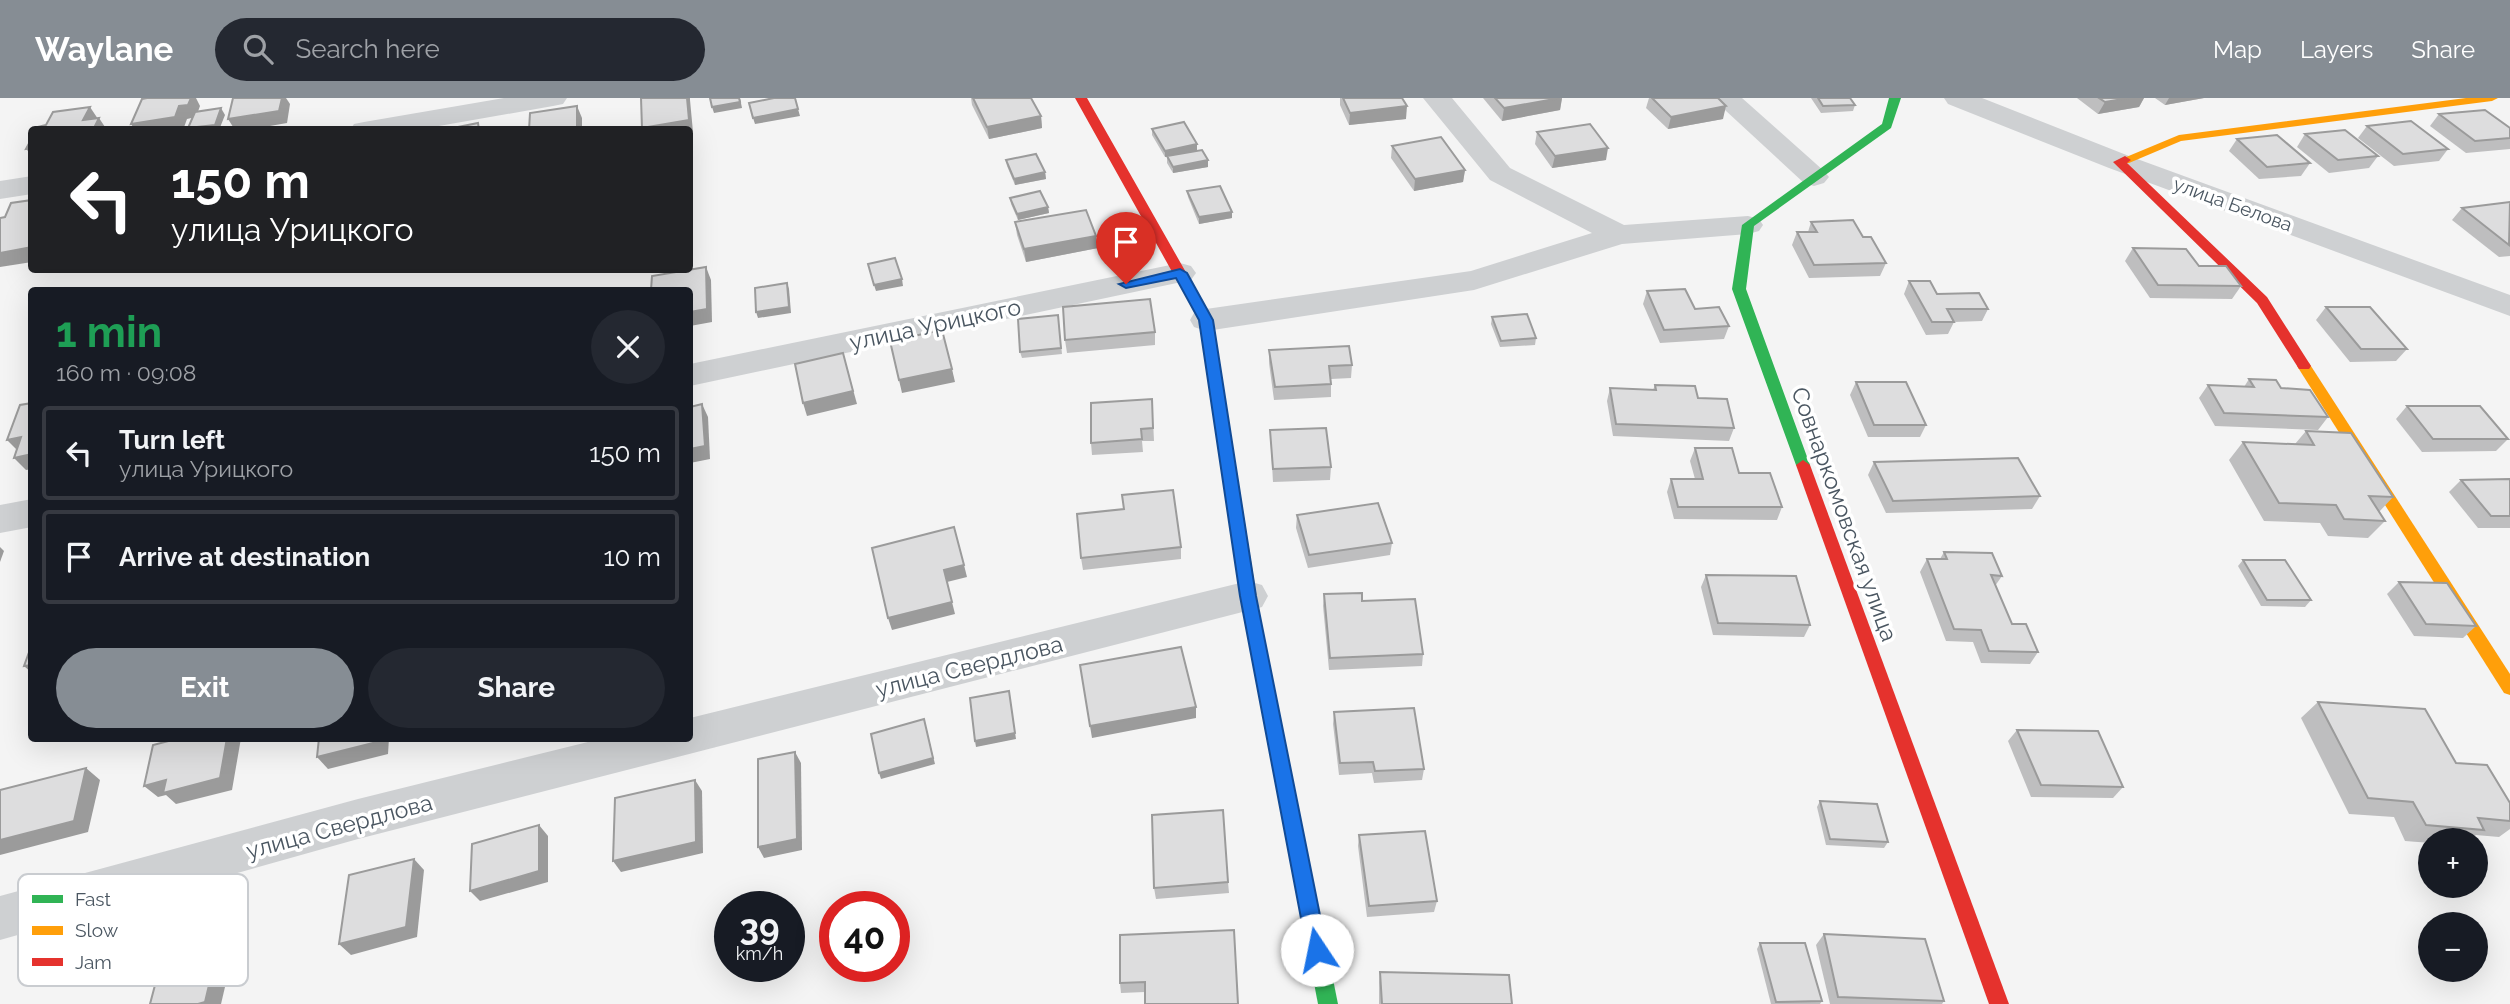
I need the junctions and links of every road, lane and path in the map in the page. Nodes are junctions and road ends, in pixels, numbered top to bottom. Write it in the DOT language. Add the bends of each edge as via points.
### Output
graph roads {
  1 [pos="553,98"];
  2 [pos="1082,98"];
  3 [pos="1437,98"];
  4 [pos="1726,98"];
  5 [pos="1895,98"];
  6 [pos="1958,98"];
  7 [pos="2492,98"];
  8 [pos="388,126"];
  9 [pos="2119,162"];
  10 [pos="1814,177"];
  11 [pos="28,186"];
  12 [pos="0,190"];
  13 [pos="1748,225"];
  14 [pos="1619,236"];
  15 [pos="1180,273"];
  16 [pos="2510,279"];
  17 [pos="2463,289"];
  18 [pos="2510,306"];
  19 [pos="1206,320"];
  20 [pos="693,374"];
  21 [pos="28,514"];
  22 [pos="0,519"];
  23 [pos="1248,596"];
  24 [pos="2510,688"];
  25 [pos="693,735"];
  26 [pos="664,742"];
  27 [pos="159,874"];
  28 [pos="18,913"];
  29 [pos="0,918"];
  30 [pos="1328,1004"];
  31 [pos="1999,1004"];
  1 -- 8 [label="street"];
  2 -- 15 [label="street"];
  3 -- 14 [label="street" via="1500,174"];
  4 -- 10 [label="street"];
  5 -- 10 [label="street" via="1887,126"];
  6 -- 9 [label="street, улица Белова"];
  7 -- 9 [label="street" via="2179,138"];
  9 -- 17 [label="street, улица Белова"];
  9 -- 24 [label="street" via="2262,300"];
  10 -- 13 [label="street"];
  11 -- 12 [label="street"];
  13 -- 14 [label="street"];
  13 -- 31 [label="street, Совнаркомовская улица" via="1739,289"];
  14 -- 19 [label="street" via="1474,280"];
  15 -- 19 [label="street"];
  15 -- 20 [label="street, улица Урицкого"];
  16 -- 17 [label="street"];
  17 -- 18 [label="street, улица Белова"];
  19 -- 23 [label="street"];
  21 -- 22 [label="street"];
  23 -- 25 [label="street, улица Свердлова"];
  23 -- 30 [label="street"];
  26 -- 27 [label="street, улица Свердлова"];
  28 -- 29 [label="street, улица Свердлова"];
}
